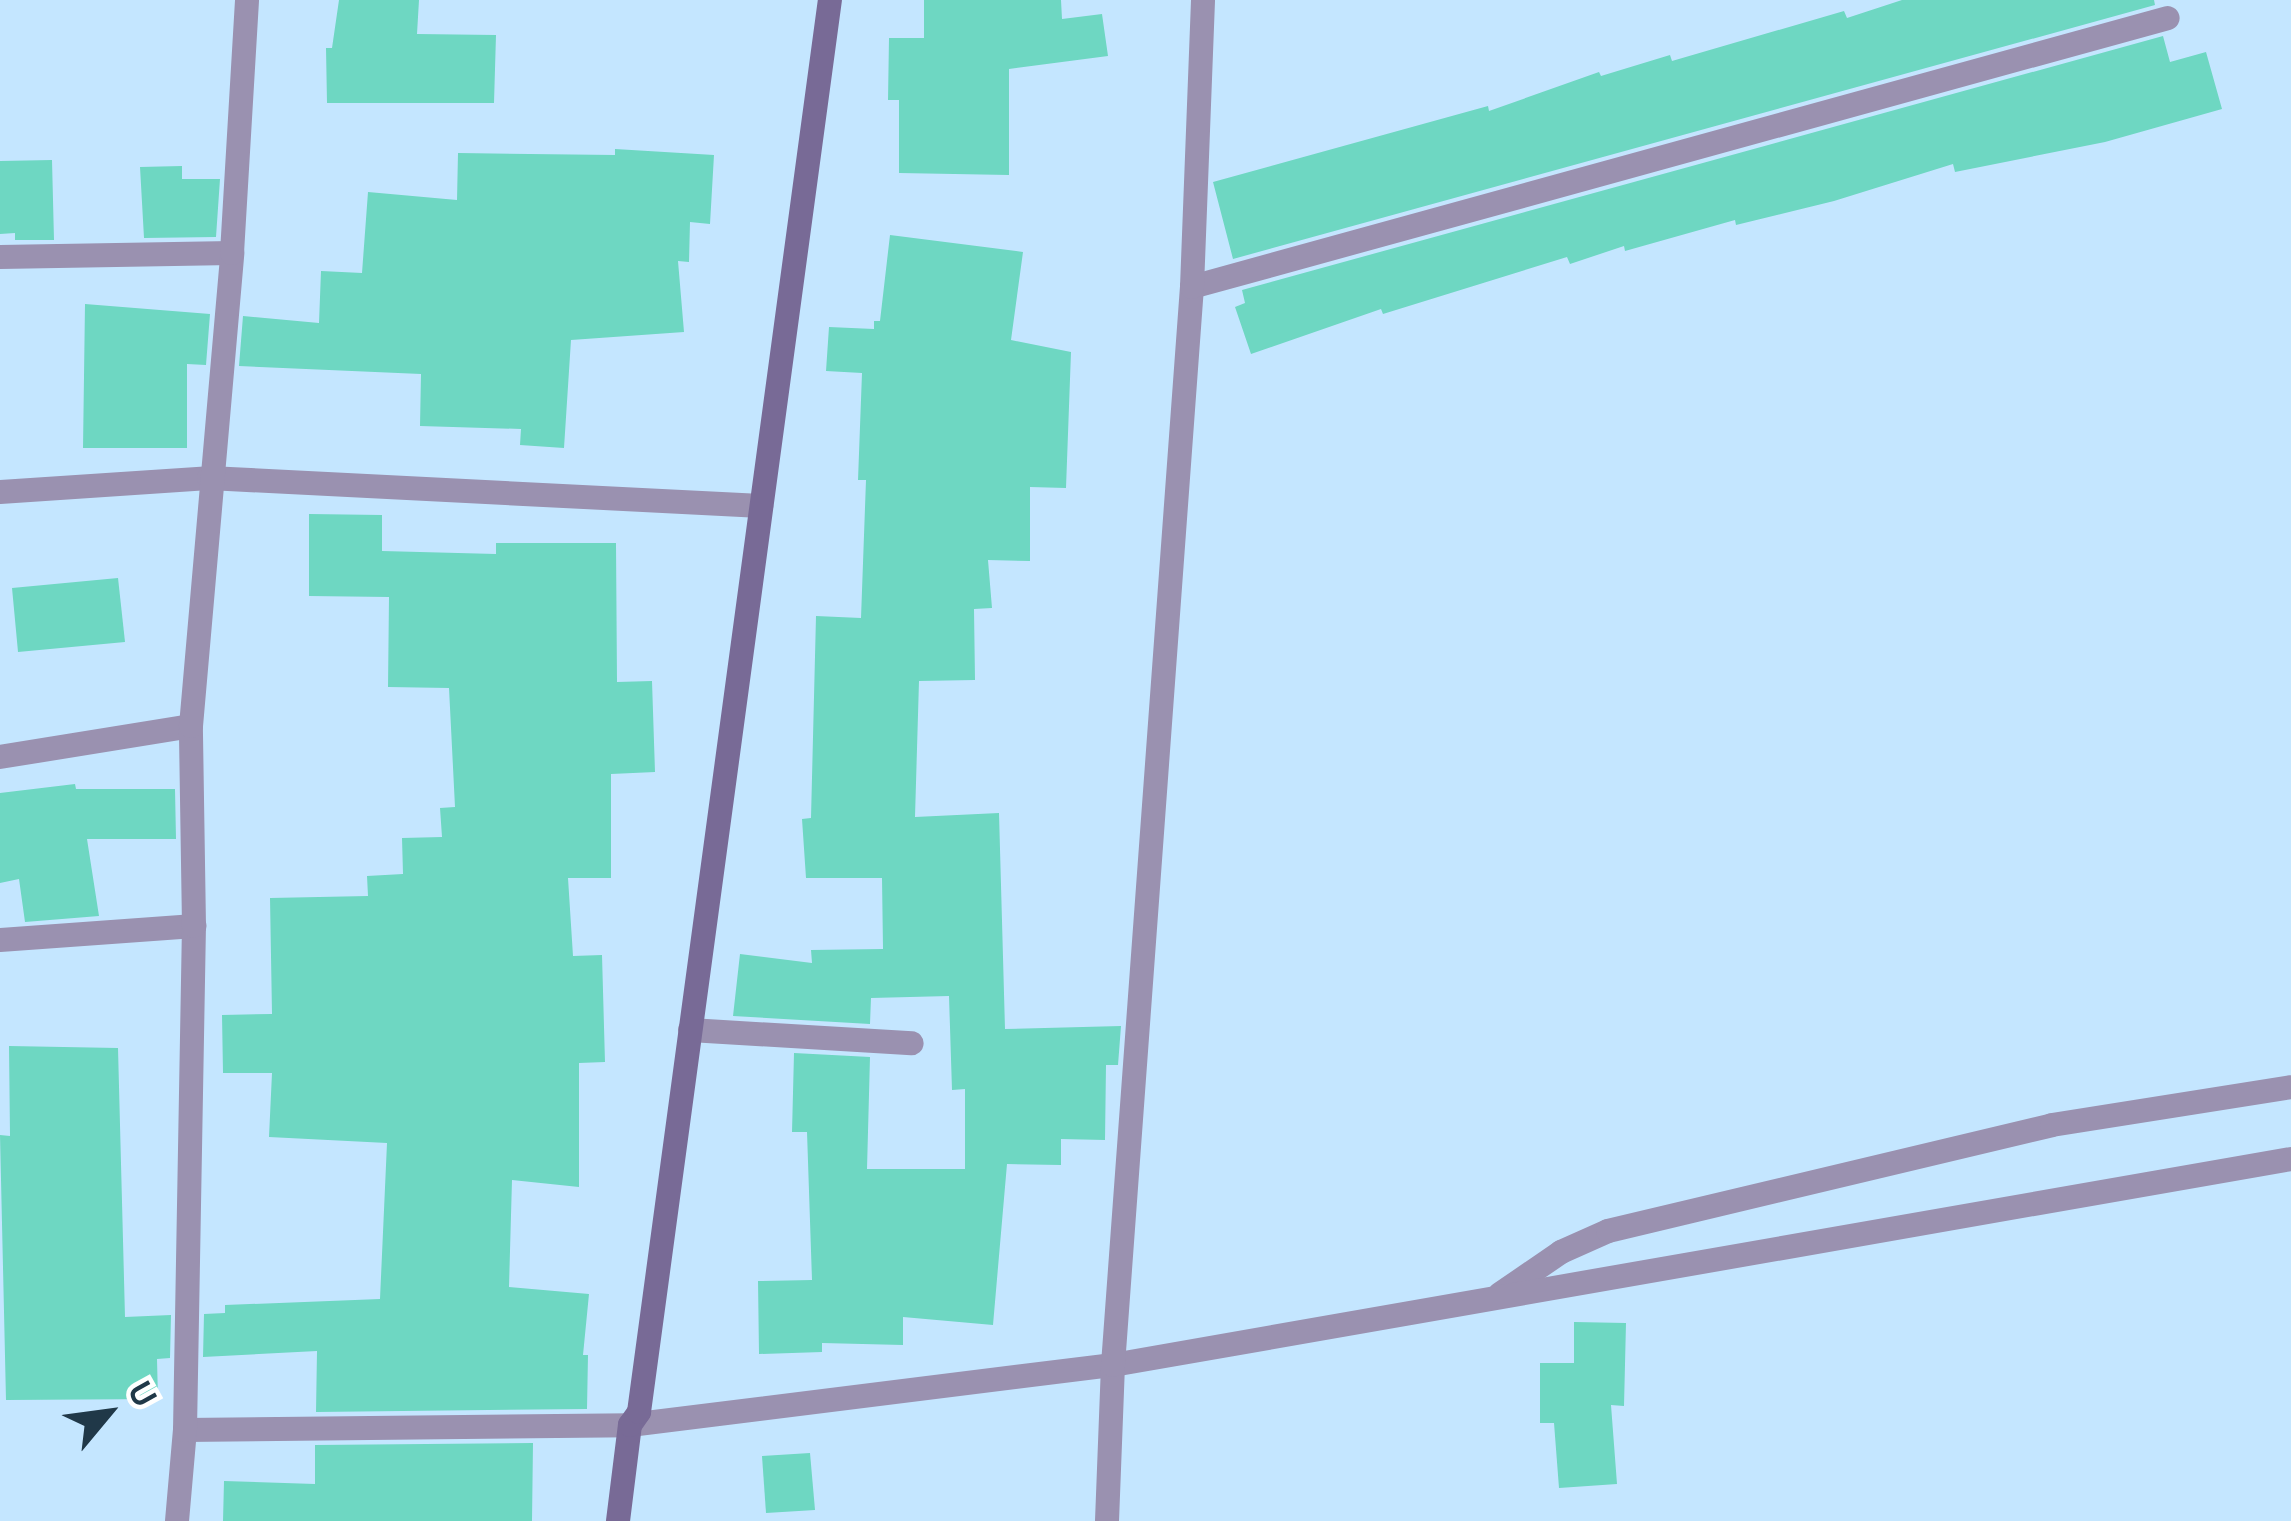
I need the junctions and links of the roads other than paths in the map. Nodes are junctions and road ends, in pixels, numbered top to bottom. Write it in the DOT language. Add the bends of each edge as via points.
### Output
graph roads {
  1 [pos="247,0"];
  2 [pos="830,0"];
  3 [pos="1203,0"];
  4 [pos="2168,18"];
  5 [pos="232,253"];
  6 [pos="0,256"];
  7 [pos="1192,286"];
  8 [pos="209,478"];
  9 [pos="0,492"];
  10 [pos="761,506"];
  11 [pos="191,726"];
  12 [pos="0,757"];
  13 [pos="194,926"];
  14 [pos="0,940"];
  15 [pos="690,1030"];
  16 [pos="912,1043"];
  17 [pos="2291,1087"];
  18 [pos="2291,1160"];
  19 [pos="1493,1299"];
  20 [pos="1113,1365"];
  21 [pos="631,1425"];
  22 [pos="185,1430"];
  23 [pos="177,1521"];
  24 [pos="618,1521"];
  25 [pos="1107,1521"];
  1 -- 5 [label="street"];
  2 -- 10 [label="main road"];
  3 -- 7 [label="street"];
  4 -- 7 [label="street"];
  5 -- 6 [label="street"];
  5 -- 8 [label="street"];
  7 -- 20 [label="street"];
  8 -- 9 [label="street"];
  8 -- 10 [label="street"];
  8 -- 11 [label="street"];
  10 -- 15 [label="main road"];
  11 -- 12 [label="street"];
  11 -- 13 [label="street"];
  13 -- 14 [label="street"];
  13 -- 22 [label="street"];
  15 -- 16 [label="street"];
  15 -- 21 [label="main road"];
  17 -- 19 [label="street" via="2052,1125 1608,1231"];
  18 -- 19 [label="street"];
  19 -- 20 [label="street"];
  20 -- 21 [label="street"];
  20 -- 25 [label="street"];
  21 -- 22 [label="street"];
  21 -- 24 [label="main road"];
  22 -- 23 [label="street"];
}
